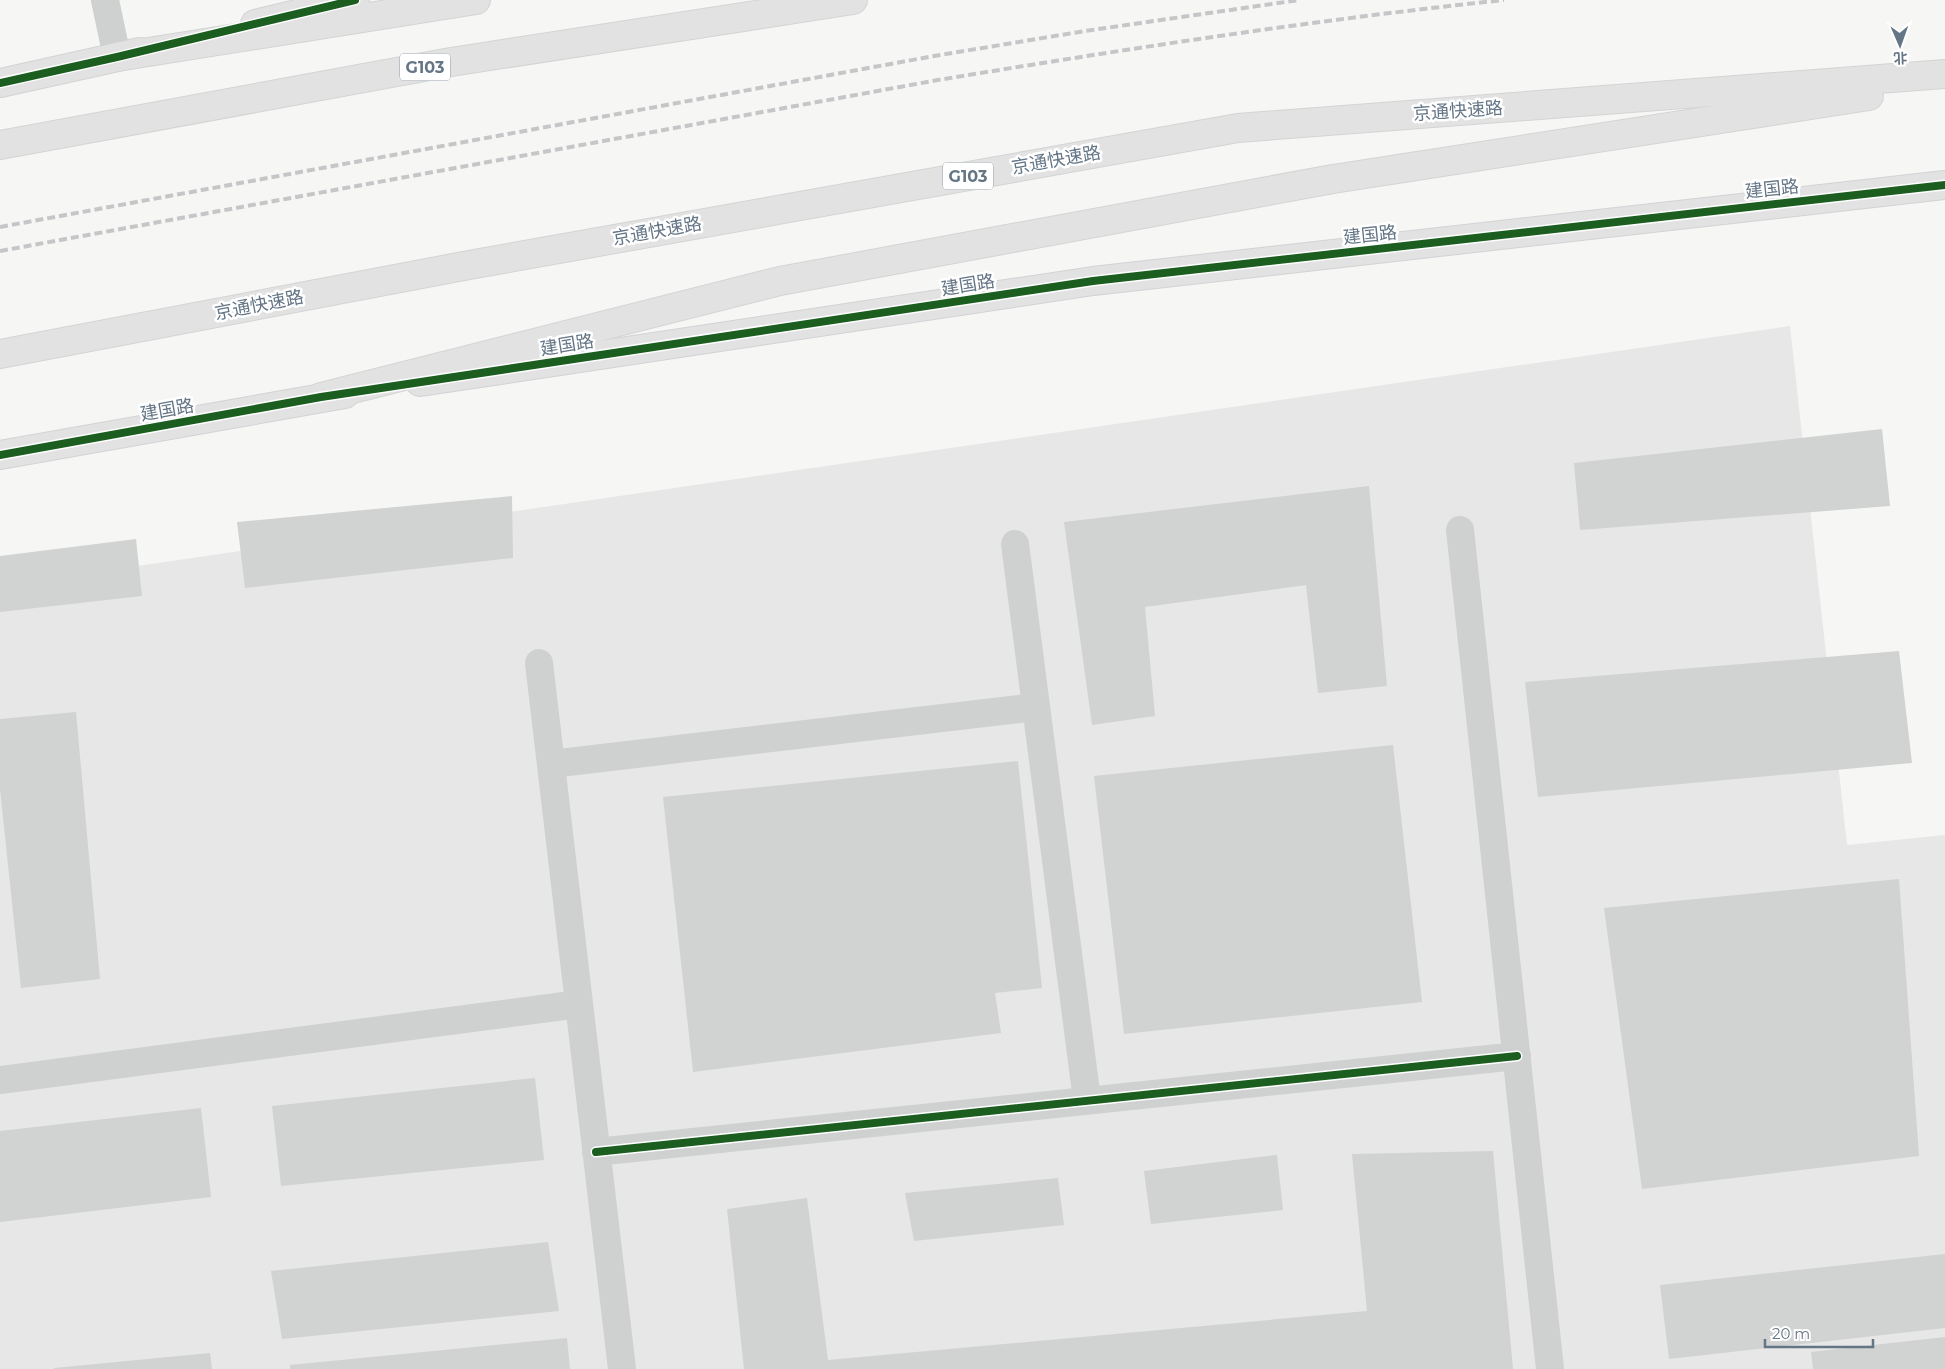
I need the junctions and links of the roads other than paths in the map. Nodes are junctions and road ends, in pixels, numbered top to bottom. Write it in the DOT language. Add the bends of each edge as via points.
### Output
graph roads {
  1 [pos="105,0"];
  2 [pos="355,0"];
  3 [pos="476,0"];
  4 [pos="853,0"];
  5 [pos="117,57"];
  6 [pos="1945,74"];
  7 [pos="0,83"];
  8 [pos="1945,84"];
  9 [pos="0,145"];
  10 [pos="1945,184"];
  11 [pos="0,354"];
  12 [pos="321,397"];
  13 [pos="0,455"];
  14 [pos="1460,530"];
  15 [pos="1015,544"];
  16 [pos="539,663"];
  17 [pos="1036,707"];
  18 [pos="551,764"];
  19 [pos="579,1004"];
  20 [pos="1516,1056"];
  21 [pos="0,1080"];
  22 [pos="1087,1100"];
  23 [pos="596,1152"];
  24 [pos="622,1369"];
  25 [pos="1550,1369"];
  1 -- 5 [label="street"];
  2 -- 5 [label="main road"];
  3 -- 5 [label="main road"];
  4 -- 9 [label="main road, G103" via="451,62"];
  5 -- 7 [label="main road"];
  6 -- 11 [label="main road, 京通快速路 / G103" via="1238,128 469,265"];
  8 -- 12 [label="main road" via="1334,180 780,281"];
  10 -- 12 [label="main road, 建国路" via="1093,282"];
  12 -- 13 [label="main road, 建国路"];
  14 -- 20 [label="street"];
  15 -- 17 [label="street"];
  16 -- 18 [label="street"];
  17 -- 18 [label="street"];
  17 -- 22 [label="street"];
  18 -- 19 [label="street"];
  19 -- 21 [label="street"];
  19 -- 23 [label="street"];
  20 -- 22 [label="street"];
  20 -- 25 [label="street"];
  22 -- 23 [label="street"];
  23 -- 24 [label="street"];
}
